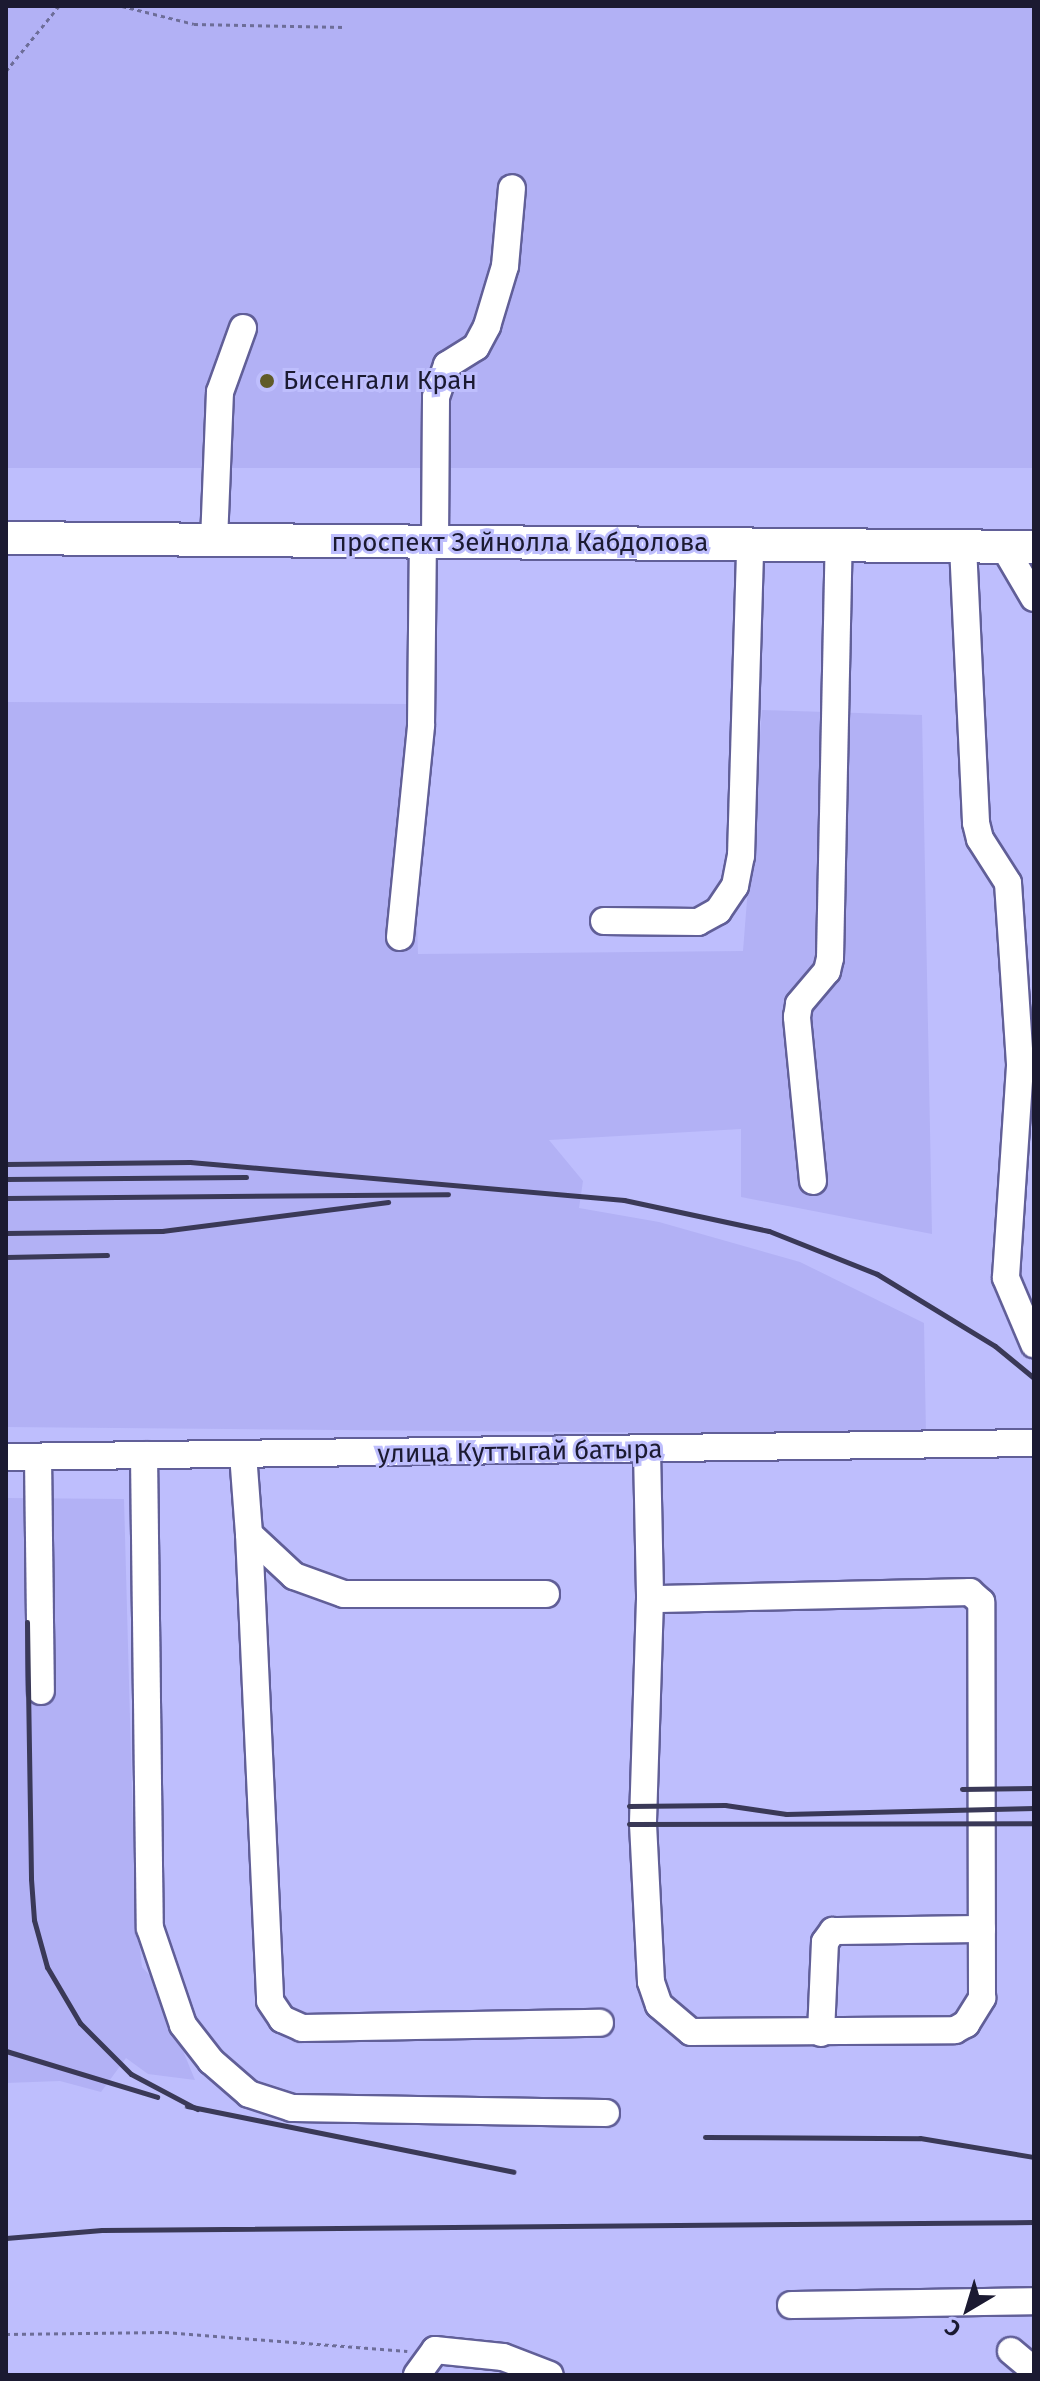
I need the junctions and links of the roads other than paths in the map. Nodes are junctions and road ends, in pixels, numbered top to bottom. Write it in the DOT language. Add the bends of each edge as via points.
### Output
graph roads {
  1 [pos="512,188"];
  2 [pos="243,328"];
  3 [pos="6,538"];
  4 [pos="214,541"];
  5 [pos="429,543"];
  6 [pos="750,544"];
  7 [pos="839,545"];
  8 [pos="963,546"];
  9 [pos="1019,547"];
  10 [pos="1034,598"];
  11 [pos="604,921"];
  12 [pos="400,937"];
  13 [pos="813,1181"];
  14 [pos="1034,1344"];
  15 [pos="1034,1443"];
  16 [pos="647,1451"];
  17 [pos="243,1454"];
  18 [pos="144,1455"];
  19 [pos="6,1457"];
  20 [pos="38,1457"];
  21 [pos="249,1534"];
  22 [pos="546,1594"];
  23 [pos="650,1599"];
  24 [pos="41,1691"];
  25 [pos="982,1929"];
  26 [pos="600,2023"];
  27 [pos="821,2033"];
  28 [pos="606,2113"];
  29 [pos="1034,2301"];
  30 [pos="791,2305"];
  31 [pos="1011,2351"];
  32 [pos="1034,2370"];
  33 [pos="417,2375"];
  34 [pos="550,2375"];
  1 -- 5 [label="street" via="505,266 487,326 476,347 447,365 436,397"];
  2 -- 4 [label="street" via="220,392"];
  3 -- 4 [label="main road, проспект Зейнолла Кабдолова"];
  4 -- 5 [label="main road, проспект Зейнолла Кабдолова"];
  5 -- 6 [label="main road, проспект Зейнолла Кабдолова"];
  5 -- 12 [label="street" via="421,725"];
  6 -- 7 [label="main road, проспект Зейнолла Кабдолова"];
  6 -- 11 [label="street" via="741,856 735,886 718,911 698,922"];
  7 -- 8 [label="main road, проспект Зейнолла Кабдолова"];
  7 -- 13 [label="street" via="830,958 827,971 799,1004 797,1017"];
  8 -- 9 [label="main road, проспект Зейнолла Кабдолова"];
  8 -- 14 [label="street" via="976,823 1008,883 1020,1066 1006,1278"];
  9 -- 10 [label="street"];
  15 -- 16 [label="street, улица Куттыгай батыра"];
  16 -- 17 [label="street, улица Куттыгай батыра"];
  16 -- 23 [label="street"];
  17 -- 18 [label="street, улица Куттыгай батыра"];
  17 -- 21 [label="street"];
  18 -- 20 [label="street, улица Куттыгай батыра"];
  18 -- 28 [label="street" via="150,1928 183,2025 211,2061 249,2094 292,2108"];
  19 -- 20 [label="street, улица Куттыгай батыра"];
  20 -- 24 [label="street"];
  21 -- 22 [label="street" via="294,1576 344,1594"];
  21 -- 26 [label="street" via="270,2001 282,2019 302,2028"];
  23 -- 25 [label="street" via="970,1592 981,1602"];
  23 -- 27 [label="street" via="643,1824 651,1982 659,2005 691,2032"];
  25 -- 27 [label="street" via="982,1998 966,2024 955,2030"];
  25 -- 27 [label="street" via="833,1931 825,1942"];
  29 -- 30 [label="street"];
  31 -- 32 [label="street"];
  33 -- 34 [label="street" via="435,2350 503,2357"];
}
